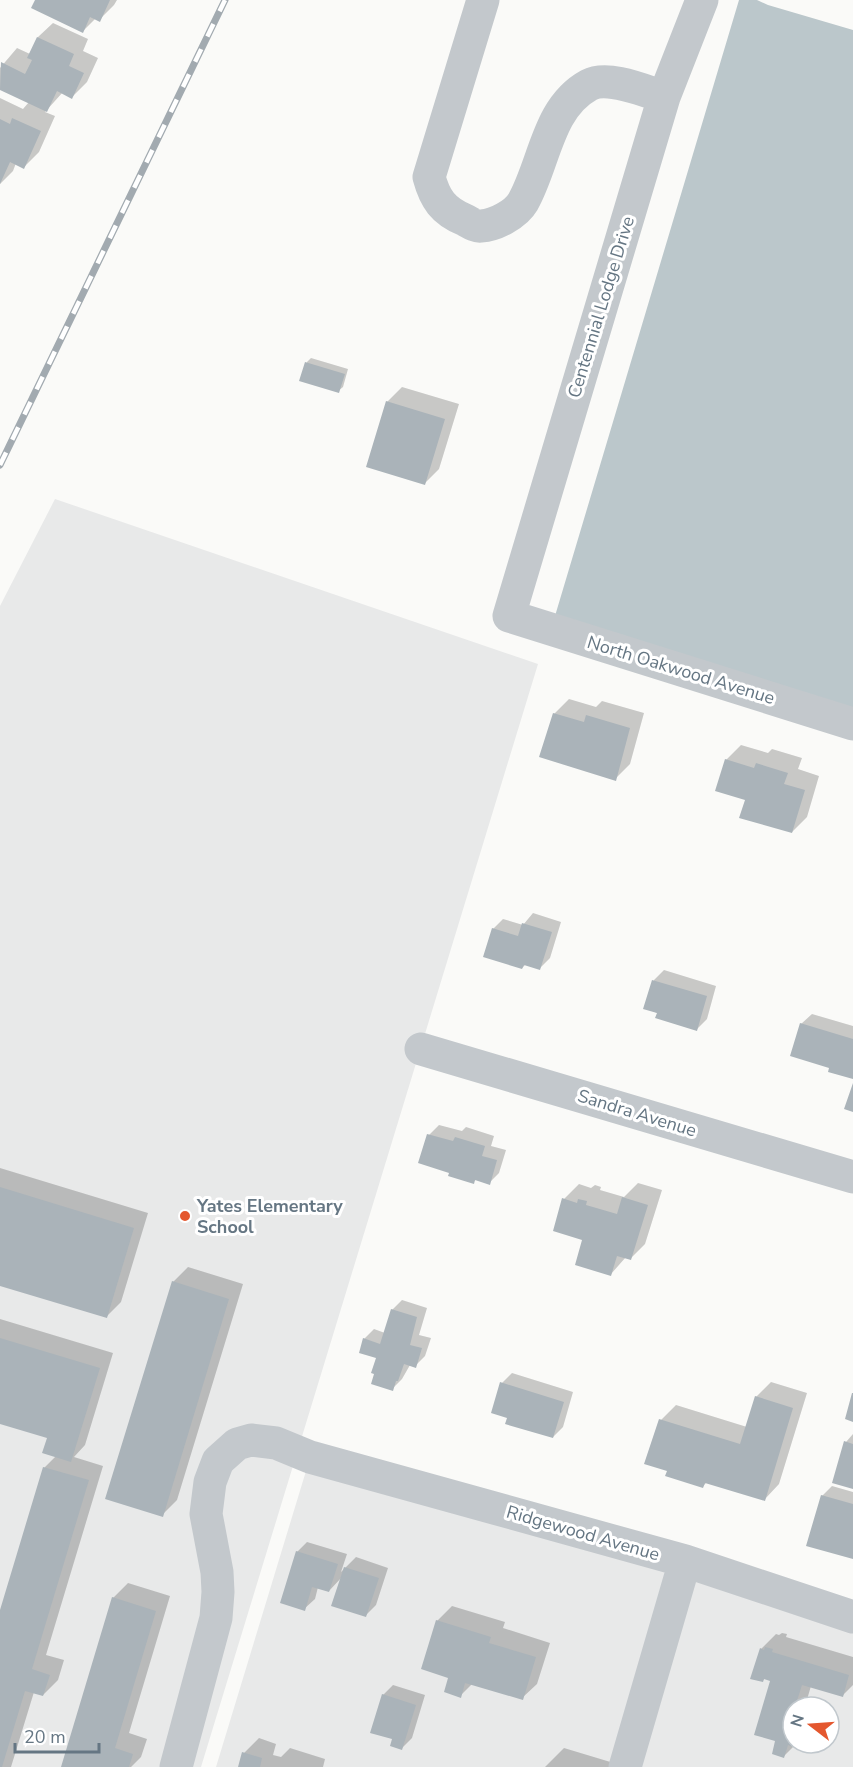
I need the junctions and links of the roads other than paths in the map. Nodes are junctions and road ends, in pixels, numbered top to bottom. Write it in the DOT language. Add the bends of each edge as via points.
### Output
graph roads {
  1 [pos="483,0"];
  2 [pos="702,0"];
  3 [pos="664,97"];
  4 [pos="509,616"];
  5 [pos="853,724"];
  6 [pos="421,1049"];
  7 [pos="853,1177"];
  8 [pos="686,1561"];
  9 [pos="853,1617"];
  10 [pos="176,1767"];
  11 [pos="625,1767"];
  1 -- 3 [label="street" via="429,177 435,196 452,215 480,227 503,220 523,203 549,135 569,100 591,84 612,81"];
  2 -- 3 [label="street, Centennial Lodge Drive"];
  3 -- 4 [label="street, Centennial Lodge Drive"];
  4 -- 5 [label="street, North Oakwood Avenue"];
  6 -- 7 [label="street, Sandra Avenue"];
  8 -- 9 [label="street, Ridgewood Avenue"];
  8 -- 10 [label="street, Ridgewood Avenue" via="310,1457 276,1443 251,1440 237,1444 218,1461 210,1482 206,1514 217,1572 216,1618"];
  8 -- 11 [label="street"];
}
